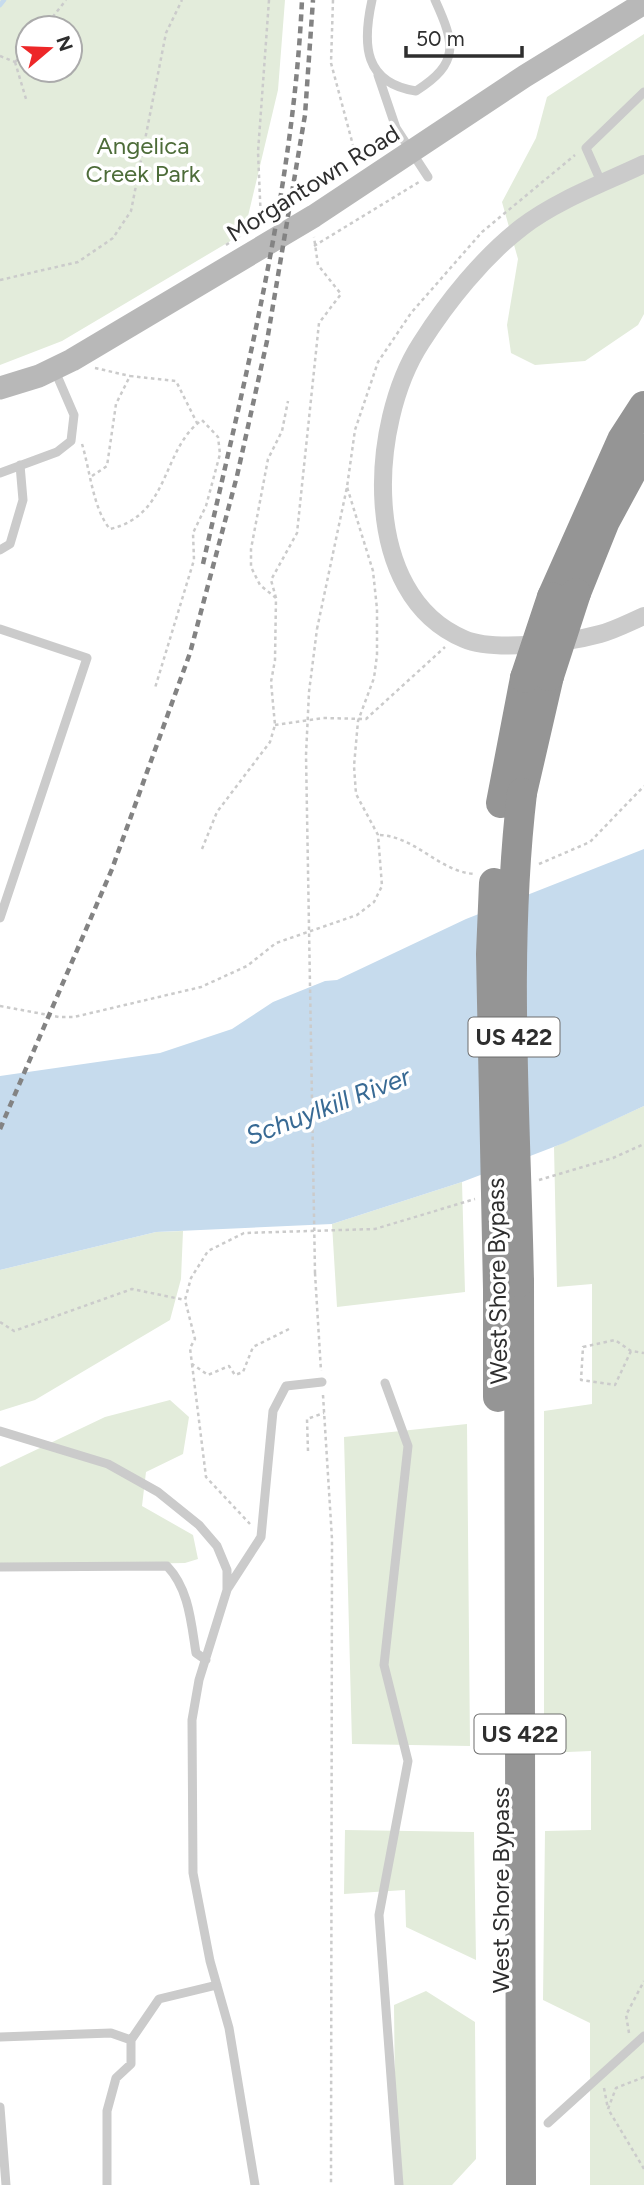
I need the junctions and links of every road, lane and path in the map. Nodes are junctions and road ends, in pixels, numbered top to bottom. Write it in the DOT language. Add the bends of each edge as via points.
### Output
graph roads {
  1 [pos="66,0"];
  2 [pos="182,0"];
  3 [pos="270,0"];
  4 [pos="333,0"];
  5 [pos="372,0"];
  6 [pos="435,0"];
  7 [pos="644,3"];
  8 [pos="55,14"];
  9 [pos="379,75"];
  10 [pos="22,84"];
  11 [pos="644,92"];
  12 [pos="26,99"];
  13 [pos="396,128"];
  14 [pos="412,151"];
  15 [pos="369,157"];
  16 [pos="644,164"];
  17 [pos="347,171"];
  18 [pos="428,177"];
  19 [pos="602,184"];
  20 [pos="314,191"];
  21 [pos="314,216"];
  22 [pos="314,246"];
  23 [pos="0,280"];
  24 [pos="78,357"];
  25 [pos="54,369"];
  26 [pos="130,376"];
  27 [pos="0,388"];
  28 [pos="288,401"];
  29 [pos="644,406"];
  30 [pos="197,423"];
  31 [pos="75,424"];
  32 [pos="644,449"];
  33 [pos="20,465"];
  34 [pos="0,473"];
  35 [pos="92,476"];
  36 [pos="347,487"];
  37 [pos="0,550"];
  38 [pos="564,595"];
  39 [pos="276,598"];
  40 [pos="644,616"];
  41 [pos="0,629"];
  42 [pos="317,629"];
  43 [pos="454,634"];
  44 [pos="155,688"];
  45 [pos="358,721"];
  46 [pos="275,725"];
  47 [pos="644,786"];
  48 [pos="378,835"];
  49 [pos="202,849"];
  50 [pos="529,868"];
  51 [pos="482,874"];
  52 [pos="0,918"];
  53 [pos="0,1006"];
  54 [pos="644,1144"];
  55 [pos="534,1182"];
  56 [pos="481,1198"];
  57 [pos="509,1286"];
  58 [pos="185,1300"];
  59 [pos="0,1322"];
  60 [pos="289,1329"];
  61 [pos="631,1351"];
  62 [pos="644,1353"];
  63 [pos="192,1364"];
  64 [pos="322,1382"];
  65 [pos="385,1383"];
  66 [pos="324,1413"];
  67 [pos="0,1430"];
  68 [pos="308,1451"];
  69 [pos="261,1537"];
  70 [pos="0,1567"];
  71 [pos="227,1590"];
  72 [pos="206,1660"];
  73 [pos="217,1985"];
  74 [pos="644,2036"];
  75 [pos="0,2037"];
  76 [pos="131,2040"];
  77 [pos="644,2077"];
  78 [pos="0,2107"];
  79 [pos="548,2123"];
  80 [pos="644,2169"];
  81 [pos="6,2185"];
  82 [pos="107,2185"];
  83 [pos="255,2185"];
  84 [pos="331,2185"];
  85 [pos="399,2185"];
  86 [pos="501,2185"];
  87 [pos="521,2185"];
  1 -- 8 [label="path"];
  2 -- 23 [label="path" via="166,33 131,211 113,238 78,262"];
  3 -- 20 [label="path" via="258,152 261,222"];
  4 -- 17 [label="path" via="331,63 358,164"];
  5 -- 9 [label="lane" via="367,32 370,60"];
  6 -- 9 [label="lane" via="447,27 450,55 439,77 416,92 394,88"];
  7 -- 14 [label="main road, Morgantown Road"];
  9 -- 13 [label="lane"];
  10 -- 12 [label="path"];
  11 -- 19 [label="lane" via="586,148"];
  13 -- 14 [label="lane"];
  13 -- 15 [label="path" via="383,135"];
  14 -- 18 [label="lane"];
  14 -- 21 [label="main road, Morgantown Road"];
  16 -- 19 [label="street"];
  18 -- 22 [label="path"];
  19 -- 43 [label="street" via="523,227 493,253 421,343 397,388 385,432 382,478 396,565 416,604"];
  21 -- 22 [label="path"];
  21 -- 24 [label="main road, Morgantown Road"];
  22 -- 39 [label="path" via="318,265 341,294 319,323 297,533 271,580"];
  24 -- 25 [label="main road, Morgantown Road"];
  24 -- 26 [label="path" via="90,367"];
  25 -- 27 [label="main road, Morgantown Road"];
  25 -- 31 [label="lane"];
  26 -- 30 [label="path" via="176,381"];
  26 -- 35 [label="path" via="116,404 107,466"];
  28 -- 39 [label="path" via="282,431 268,459 251,549 251,567 260,585"];
  29 -- 38 [label="highway, West Shore Bypass / US 422" via="622,440"];
  30 -- 35 [label="path" via="188,429 162,489 130,524 110,529 100,517"];
  30 -- 44 [label="path" via="202,420 218,437 220,454 206,506 193,533 194,560"];
  31 -- 33 [label="lane" via="65,447"];
  31 -- 35 [label="path"];
  32 -- 38 [label="highway, West Shore Bypass / US 422"];
  33 -- 34 [label="lane"];
  33 -- 37 [label="lane" via="23,500 10,544"];
  36 -- 45 [label="path" via="373,571 377,609 374,678"];
  38 -- 57 [label="highway, West Shore Bypass / US 422, bridge" via="537,677 512,798"];
  39 -- 46 [label="path" via="271,682"];
  40 -- 43 [label="street" via="599,634 517,645 493,647"];
  41 -- 52 [label="lane" via="87,658"];
  42 -- 64 [label="path, bridge" via="306,755 315,1273"];
  43 -- 45 [label="path" via="435,659"];
  45 -- 46 [label="path" via="323,718"];
  45 -- 48 [label="path" via="356,794"];
  46 -- 49 [label="path" via="270,742 217,812"];
  47 -- 50 [label="path" via="590,842"];
  48 -- 51 [label="path" via="414,845 459,872"];
  48 -- 53 [label="path" via="382,886 374,902 356,915 276,943 247,965 212,982 74,1017"];
  54 -- 55 [label="path"];
  56 -- 58 [label="path" via="375,1229 244,1233 208,1251 191,1278"];
  57 -- 86 [label="highway, West Shore Bypass / US 422"];
  57 -- 87 [label="highway, West Shore Bypass / US 422"];
  58 -- 59 [label="path" via="132,1289 14,1331"];
  58 -- 63 [label="path" via="195,1339 190,1349"];
  60 -- 63 [label="path" via="253,1347 243,1371 235,1375 229,1366 208,1375"];
  61 -- 61 [label="path" via="615,1340 583,1347 581,1380 615,1385"];
  61 -- 62 [label="path"];
  63 -- 69 [label="path" via="206,1478"];
  64 -- 66 [label="path"];
  64 -- 69 [label="lane" via="286,1386 273,1411"];
  65 -- 85 [label="lane" via="408,1446 384,1665 408,1760 379,1915"];
  66 -- 68 [label="path" via="307,1419"];
  66 -- 84 [label="path" via="332,1539"];
  67 -- 71 [label="lane" via="108,1464 158,1493 199,1525 217,1546 227,1570"];
  69 -- 71 [label="lane"];
  70 -- 72 [label="lane" via="167,1566 180,1580 195,1653"];
  71 -- 72 [label="lane"];
  72 -- 73 [label="lane" via="192,1720 193,1873"];
  73 -- 76 [label="lane" via="159,1999"];
  73 -- 83 [label="lane" via="229,2028"];
  74 -- 79 [label="lane"];
  75 -- 76 [label="lane" via="111,2033"];
  76 -- 82 [label="lane" via="131,2064 116,2078 107,2111"];
  77 -- 80 [label="path" via="616,2088 608,2109"];
  78 -- 81 [label="lane"];
}
